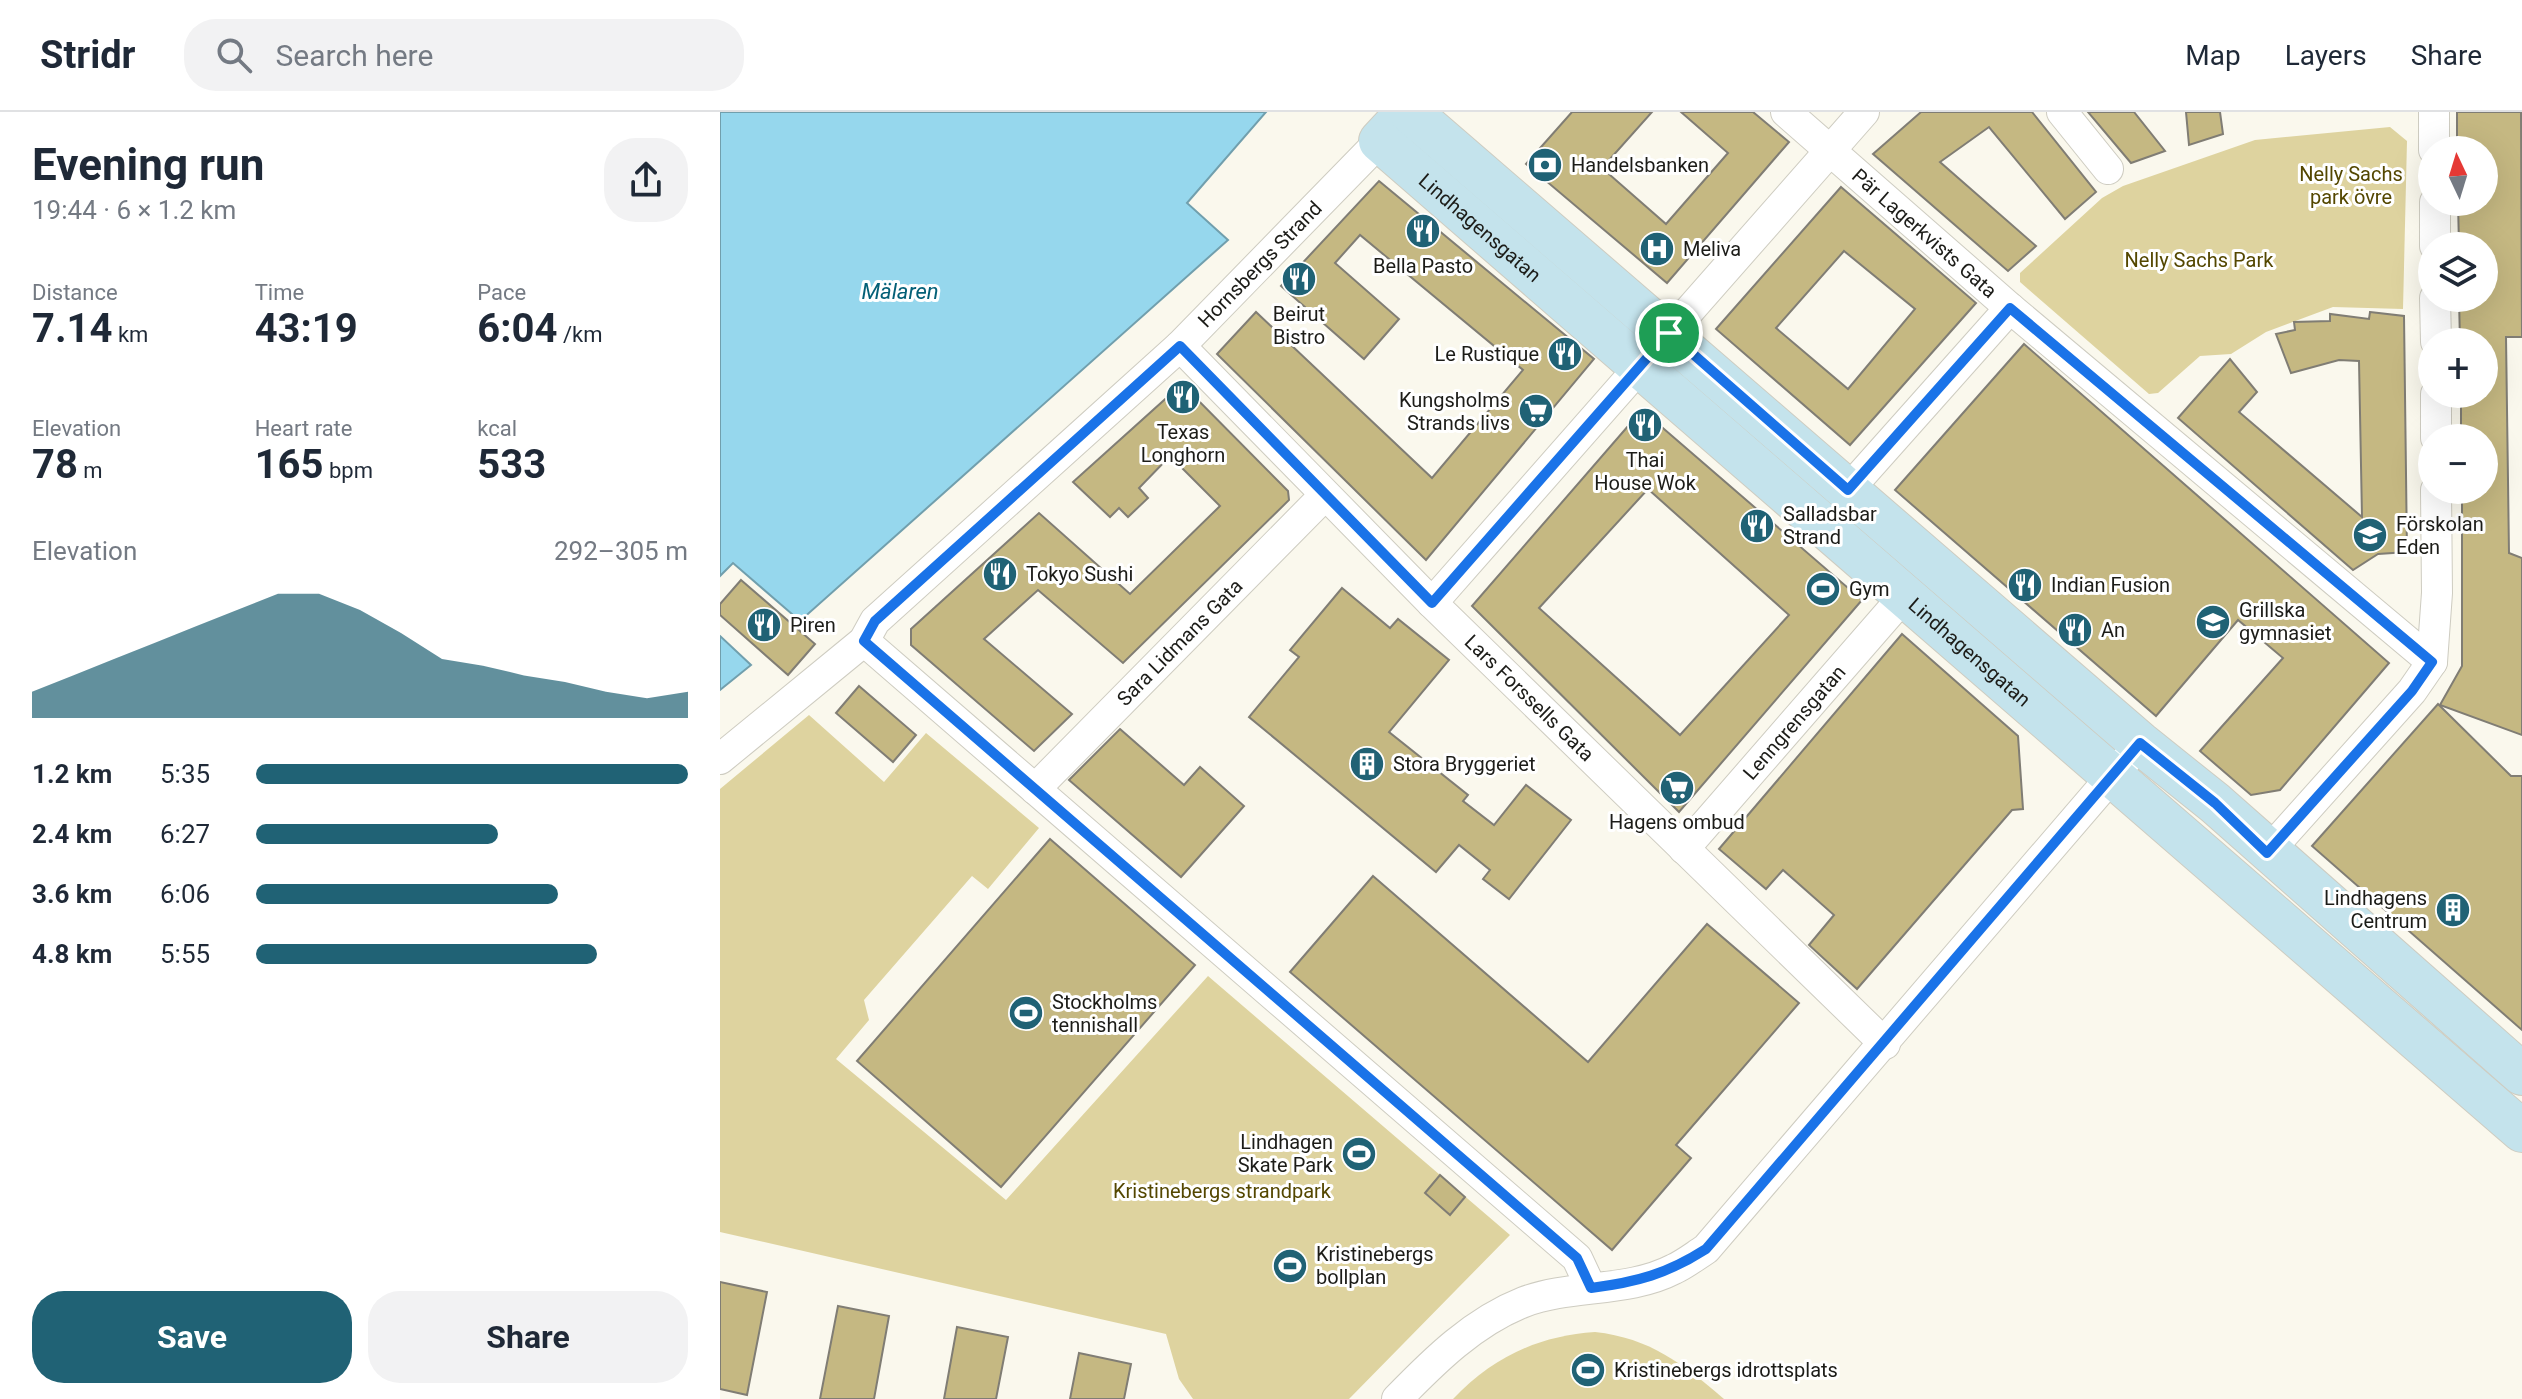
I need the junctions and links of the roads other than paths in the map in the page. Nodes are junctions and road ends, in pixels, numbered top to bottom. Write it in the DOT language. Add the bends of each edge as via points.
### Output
graph roads {
  1 [pos="1786,112"];
  2 [pos="1864,112"];
  3 [pos="2062,112"];
  4 [pos="2434,112"];
  5 [pos="1399,122"];
  6 [pos="2434,136"];
  7 [pos="1829,149"];
  8 [pos="2108,169"];
  9 [pos="2010,308"];
  10 [pos="1669,333"];
  11 [pos="1180,346"];
  12 [pos="1639,367"];
  13 [pos="1848,490"];
  14 [pos="1325,495"];
  15 [pos="2436,504"];
  16 [pos="1905,595"];
  17 [pos="1432,603"];
  18 [pos="864,641"];
  19 [pos="2432,662"];
  20 [pos="2140,743"];
  21 [pos="720,759"];
  22 [pos="2112,777"];
  23 [pos="1035,789"];
  24 [pos="1684,849"];
  25 [pos="2267,853"];
  26 [pos="1885,1044"];
  27 [pos="2522,1074"];
  28 [pos="2522,1131"];
  29 [pos="1591,1288"];
  30 [pos="1397,1399"];
  1 -- 7 [label="street, Pär Lagerkvists Gata"];
  2 -- 7 [label="street"];
  3 -- 8 [label="street"];
  4 -- 6 [label="street"];
  5 -- 10 [label="street"];
  5 -- 11 [label="street, Hornsbergs Strand"];
  5 -- 12 [label="street, Lindhagensgatan"];
  7 -- 9 [label="street, Pär Lagerkvists Gata"];
  7 -- 10 [label="street"];
  9 -- 13 [label="street"];
  9 -- 19 [label="street, Pär Lagerkvists Gata"];
  10 -- 12 [label="street"];
  10 -- 13 [label="street"];
  11 -- 14 [label="street, Lars Forssells Gata"];
  11 -- 18 [label="street, Hornsbergs Strand" via="875,621"];
  12 -- 16 [label="street, Lindhagensgatan"];
  12 -- 17 [label="street"];
  13 -- 20 [label="street"];
  14 -- 17 [label="street, Lars Forssells Gata"];
  14 -- 23 [label="street, Sara Lidmans Gata"];
  15 -- 19 [label="street"];
  16 -- 22 [label="street, Lindhagensgatan"];
  16 -- 24 [label="street, Lenngrensgatan"];
  17 -- 24 [label="street, Lars Forssells Gata"];
  18 -- 21 [label="street, Hornsbergs Strand"];
  18 -- 23 [label="street"];
  19 -- 25 [label="street"];
  20 -- 22 [label="street"];
  20 -- 25 [label="street"];
  22 -- 26 [label="street"];
  22 -- 28 [label="street, Lindhagensgatan"];
  23 -- 29 [label="street" via="1577,1258"];
  24 -- 26 [label="street, Lars Forssells Gata"];
  25 -- 27 [label="street"];
  26 -- 29 [label="street" via="1706,1249 1674,1270"];
  29 -- 30 [label="street" via="1525,1302 1477,1326"];
}
